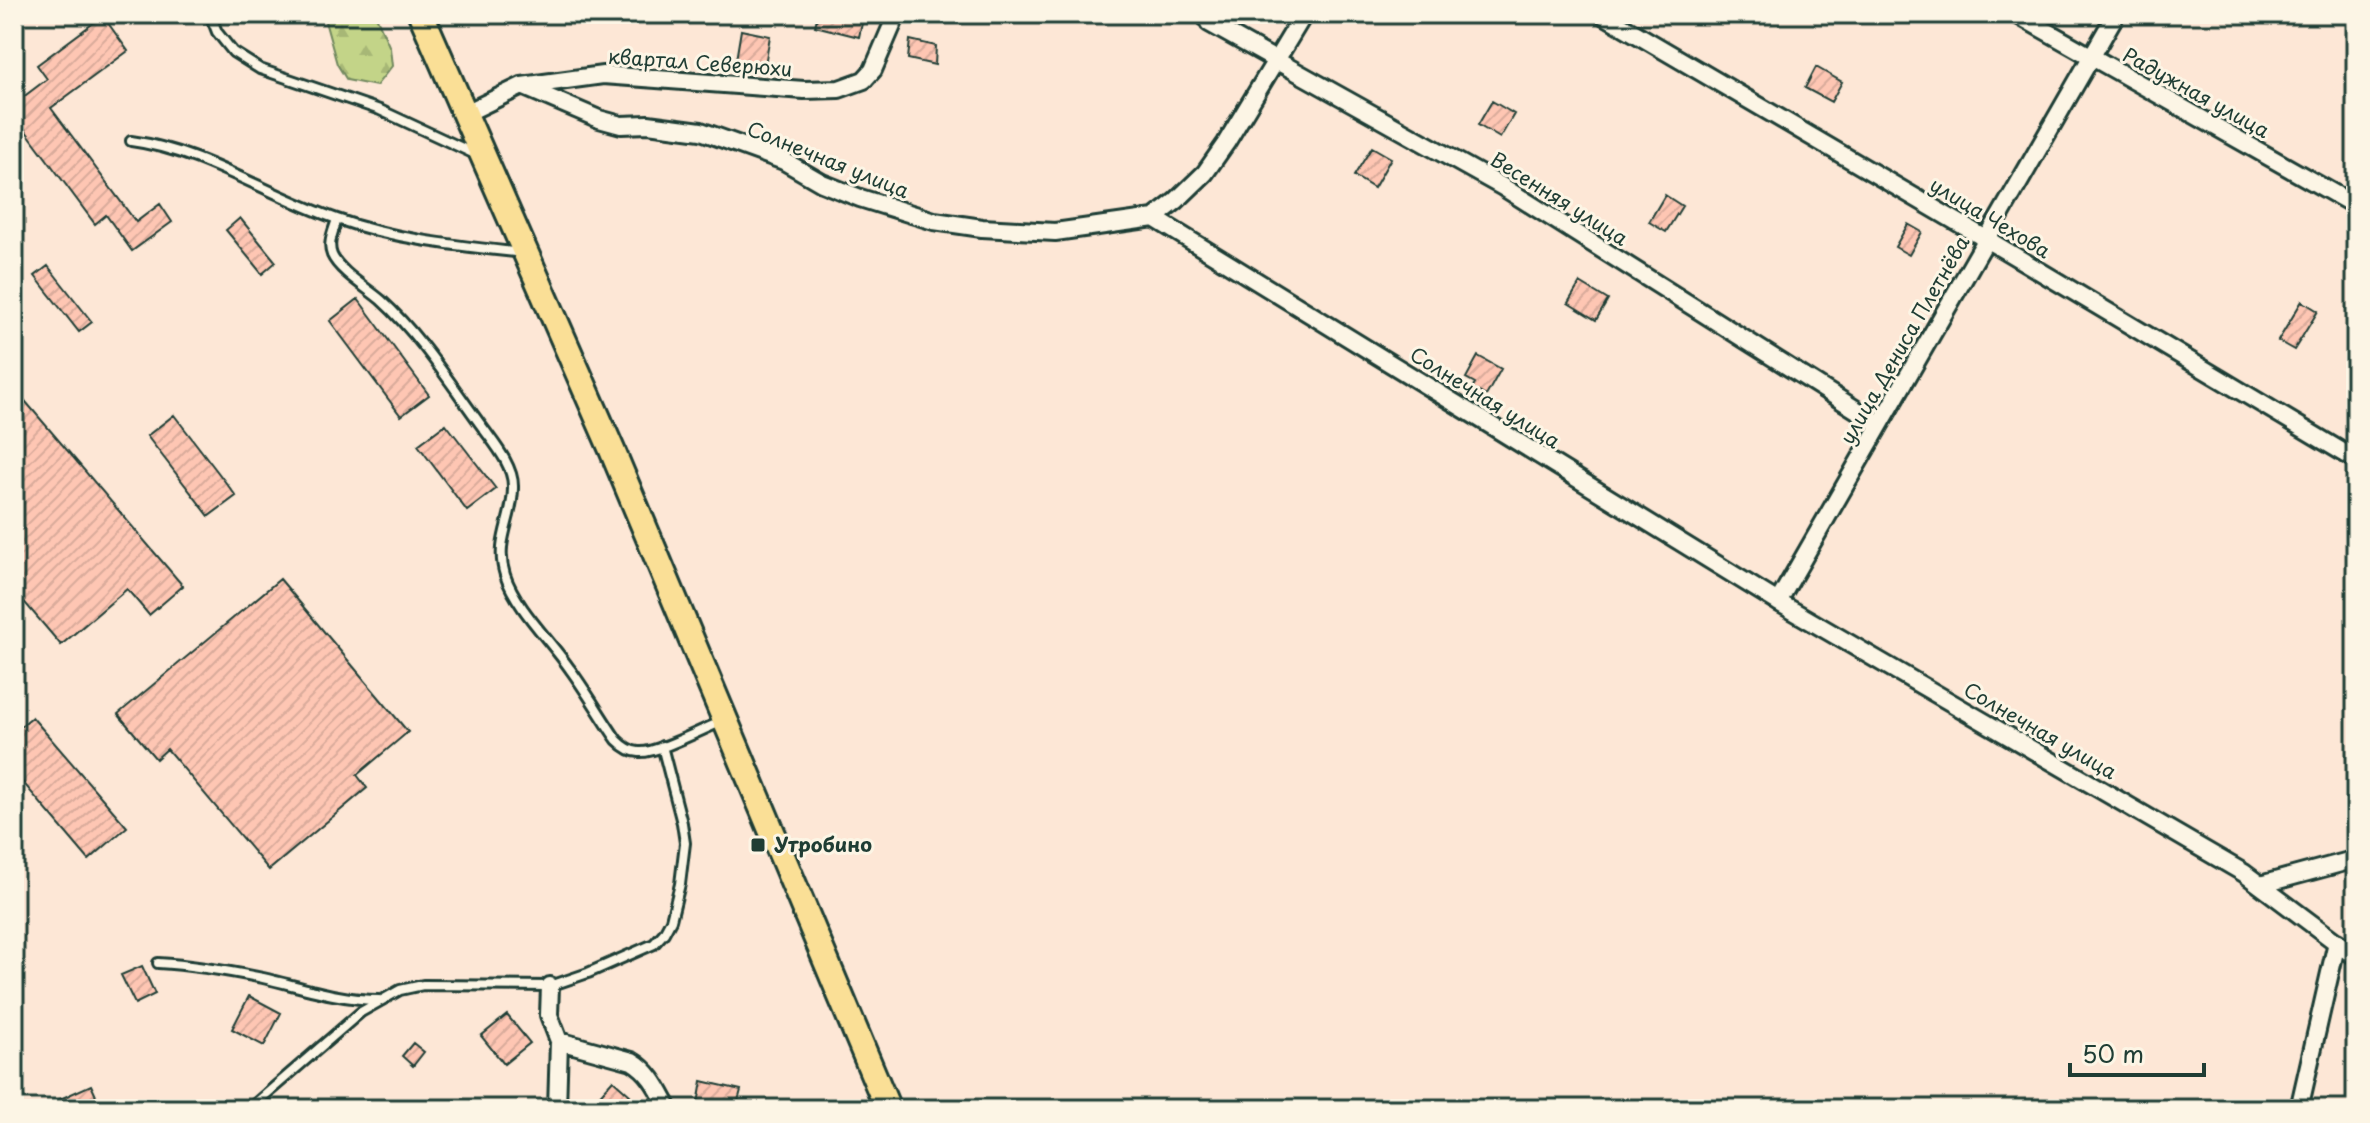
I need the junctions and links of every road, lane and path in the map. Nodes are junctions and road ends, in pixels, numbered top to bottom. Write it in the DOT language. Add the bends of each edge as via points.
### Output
graph roads {
  1 [pos="210,14"];
  2 [pos="421,14"];
  3 [pos="897,14"];
  4 [pos="1304,14"];
  5 [pos="1602,14"];
  6 [pos="2016,14"];
  7 [pos="2116,14"];
  8 [pos="1211,18"];
  9 [pos="2091,57"];
  10 [pos="1277,61"];
  11 [pos="522,86"];
  12 [pos="464,114"];
  13 [pos="131,141"];
  14 [pos="483,158"];
  15 [pos="2356,206"];
  16 [pos="1154,218"];
  17 [pos="337,219"];
  18 [pos="1986,239"];
  19 [pos="524,253"];
  20 [pos="1879,424"];
  21 [pos="2356,460"];
  22 [pos="1778,602"];
  23 [pos="724,720"];
  24 [pos="662,746"];
  25 [pos="2356,859"];
  26 [pos="2260,885"];
  27 [pos="2337,942"];
  28 [pos="2356,957"];
  29 [pos="158,963"];
  30 [pos="550,986"];
  31 [pos="379,1000"];
  32 [pos="559,1041"];
  33 [pos="249,1109"];
  34 [pos="557,1109"];
  35 [pos="669,1109"];
  36 [pos="888,1109"];
  37 [pos="2299,1109"];
  1 -- 14 [label="lane" via="233,52 260,69 380,110"];
  2 -- 12 [label="main road"];
  3 -- 11 [label="street, квартал Северюхи" via="873,70 864,80 839,89 603,75"];
  4 -- 10 [label="street"];
  5 -- 18 [label="street, улица Чехова"];
  6 -- 9 [label="street, Радужная улица"];
  7 -- 9 [label="street, улица Дениса Плетнёва"];
  8 -- 10 [label="street, Весенняя улица"];
  9 -- 15 [label="street, Радужная улица"];
  9 -- 18 [label="street, улица Дениса Плетнёва"];
  10 -- 16 [label="street" via="1205,173"];
  10 -- 20 [label="street, Весенняя улица" via="1503,187"];
  11 -- 12 [label="street, квартал Северюхи"];
  11 -- 16 [label="street, Солнечная улица" via="621,125 701,131 784,161 860,198 934,221 1055,232"];
  12 -- 14 [label="main road"];
  13 -- 17 [label="lane" via="194,158"];
  14 -- 19 [label="main road"];
  16 -- 22 [label="street, Солнечная улица"];
  17 -- 19 [label="lane" via="374,230"];
  17 -- 24 [label="lane" via="332,255 405,325 509,469 511,508 500,554 515,596 617,740 640,752"];
  18 -- 20 [label="street, улица Дениса Плетнёва"];
  18 -- 21 [label="street, улица Чехова"];
  19 -- 23 [label="main road"];
  20 -- 22 [label="street, улица Дениса Плетнёва"];
  22 -- 26 [label="street, Солнечная улица"];
  23 -- 24 [label="lane"];
  23 -- 36 [label="main road"];
  24 -- 30 [label="lane" via="685,843 671,920 654,944"];
  25 -- 26 [label="street"];
  26 -- 27 [label="street, Солнечная улица"];
  27 -- 28 [label="street, Солнечная улица"];
  27 -- 37 [label="street"];
  29 -- 31 [label="lane" via="262,978 352,1000"];
  30 -- 31 [label="lane" via="423,985"];
  30 -- 32 [label="street" via="549,1015"];
  31 -- 33 [label="lane"];
  32 -- 34 [label="street"];
  32 -- 35 [label="street" via="643,1067"];
}
